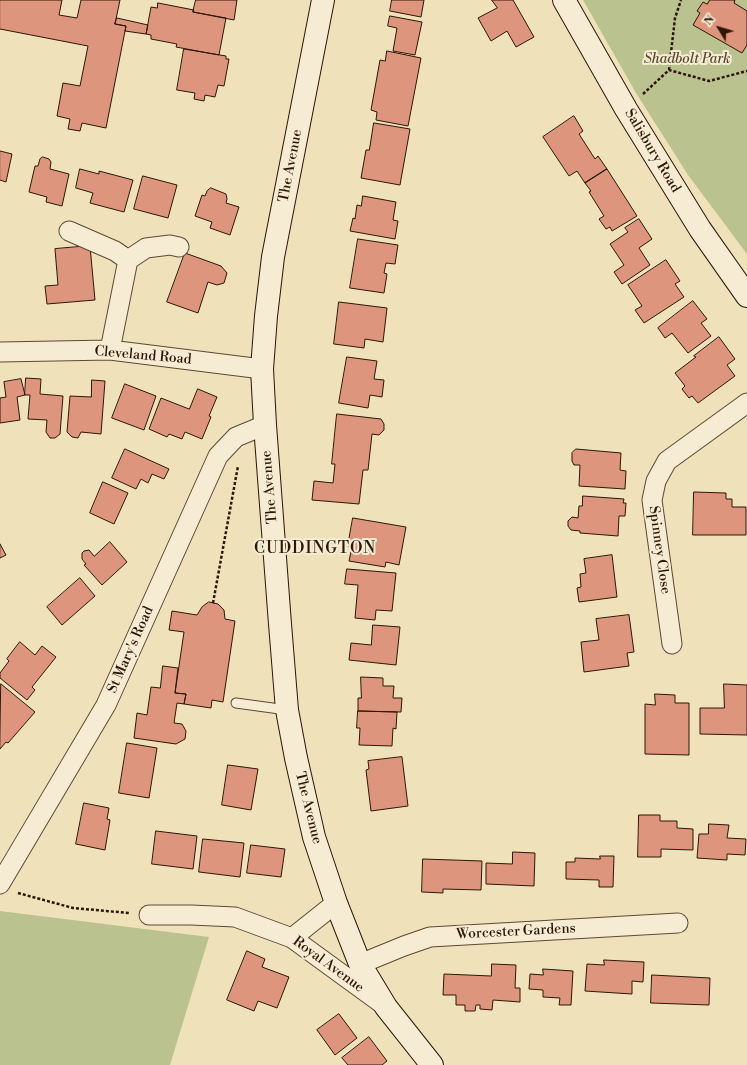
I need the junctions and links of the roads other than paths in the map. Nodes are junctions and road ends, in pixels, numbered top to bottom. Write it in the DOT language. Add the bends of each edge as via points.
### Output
graph roads {
  1 [pos="323,0"];
  2 [pos="564,0"];
  3 [pos="69,231"];
  4 [pos="179,247"];
  5 [pos="128,260"];
  6 [pos="747,296"];
  7 [pos="110,350"];
  8 [pos="0,352"];
  9 [pos="262,369"];
  10 [pos="747,403"];
  11 [pos="265,425"];
  12 [pos="672,644"];
  13 [pos="236,703"];
  14 [pos="288,710"];
  15 [pos="7,888"];
  16 [pos="336,903"];
  17 [pos="149,915"];
  18 [pos="678,924"];
  19 [pos="292,938"];
  20 [pos="360,964"];
  21 [pos="386,1007"];
  22 [pos="432,1065"];
  1 -- 9 [label="street, The Avenue" via="273,257"];
  2 -- 6 [label="street, Salisbury Road" via="626,109 700,229"];
  3 -- 5 [label="street" via="115,251"];
  4 -- 5 [label="street" via="170,245 146,248"];
  5 -- 7 [label="street"];
  7 -- 8 [label="street, Cleveland Road"];
  7 -- 9 [label="street, Cleveland Road"];
  9 -- 11 [label="street, The Avenue"];
  10 -- 12 [label="street, Spinney Close" via="667,461 656,481 652,500"];
  11 -- 14 [label="street, The Avenue"];
  11 -- 15 [label="street, St Mary's Road" via="236,437 218,456 106,705"];
  13 -- 14 [label="lane"];
  14 -- 16 [label="street, The Avenue" via="314,837"];
  16 -- 19 [label="street"];
  16 -- 20 [label="street, The Avenue"];
  17 -- 19 [label="street, Royal Avenue" via="235,917"];
  18 -- 20 [label="street, Worcester Gardens" via="430,937"];
  19 -- 21 [label="street, Royal Avenue"];
  20 -- 21 [label="street, The Avenue"];
  21 -- 22 [label="street, The Avenue"];
}
